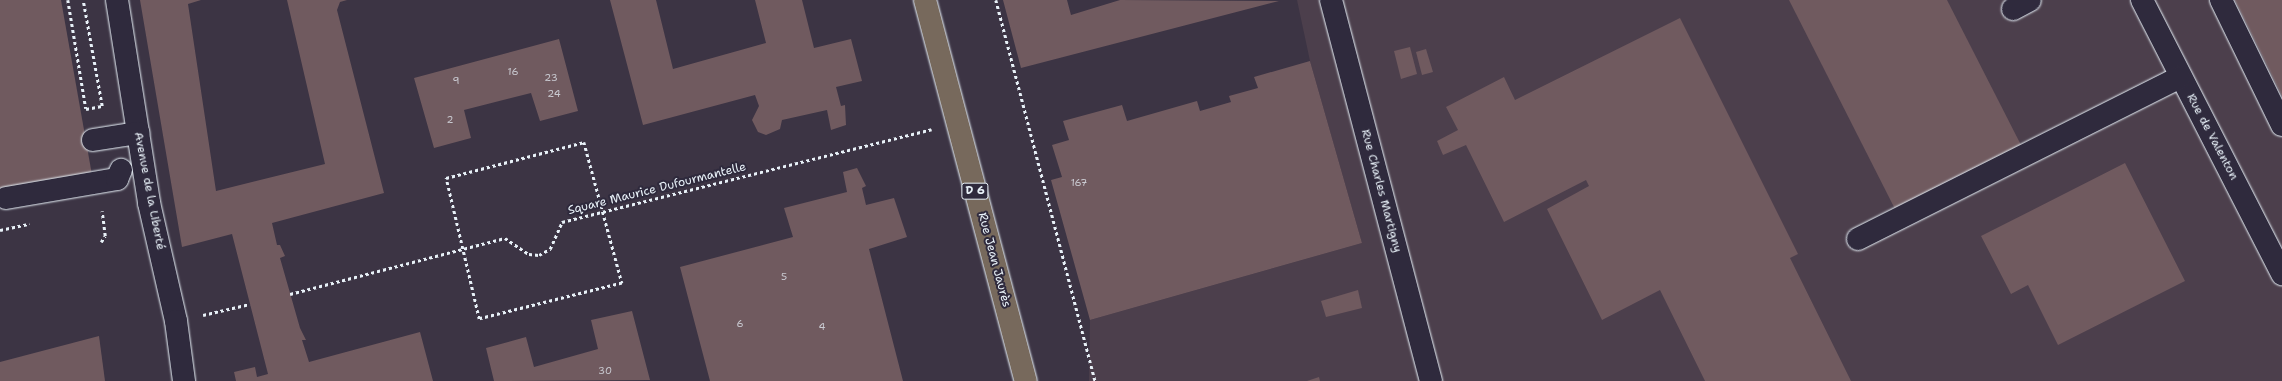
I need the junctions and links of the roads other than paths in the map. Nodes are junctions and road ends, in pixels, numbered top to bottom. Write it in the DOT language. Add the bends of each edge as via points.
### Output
graph roads {
  1 [pos="117,0"];
  2 [pos="925,0"];
  3 [pos="1331,0"];
  4 [pos="2142,0"];
  5 [pos="2221,0"];
  6 [pos="2180,77"];
  7 [pos="2282,125"];
  8 [pos="138,133"];
  9 [pos="93,140"];
  10 [pos="144,166"];
  11 [pos="92,167"];
  12 [pos="121,170"];
  13 [pos="6,198"];
  14 [pos="1858,239"];
  15 [pos="2276,245"];
  16 [pos="2282,274"];
  17 [pos="184,381"];
  18 [pos="1026,381"];
  19 [pos="1431,381"];
  1 -- 8 [label="street, Avenue de la Liberté"];
  2 -- 18 [label="main road, Rue Jean Jaurès / D 6"];
  3 -- 19 [label="street, Rue Charles Martigny"];
  4 -- 6 [label="street, Rue de Valenton"];
  5 -- 7 [label="street"];
  6 -- 14 [label="street"];
  6 -- 15 [label="street, Rue de Valenton"];
  8 -- 9 [label="street"];
  8 -- 10 [label="street, Avenue de la Liberté"];
  10 -- 12 [label="street"];
  10 -- 17 [label="street, Avenue de la Liberté" via="176,321"];
  11 -- 12 [label="street" via="112,164"];
  12 -- 13 [label="street" via="117,179"];
  15 -- 16 [label="street, Rue de Valenton"];
}
